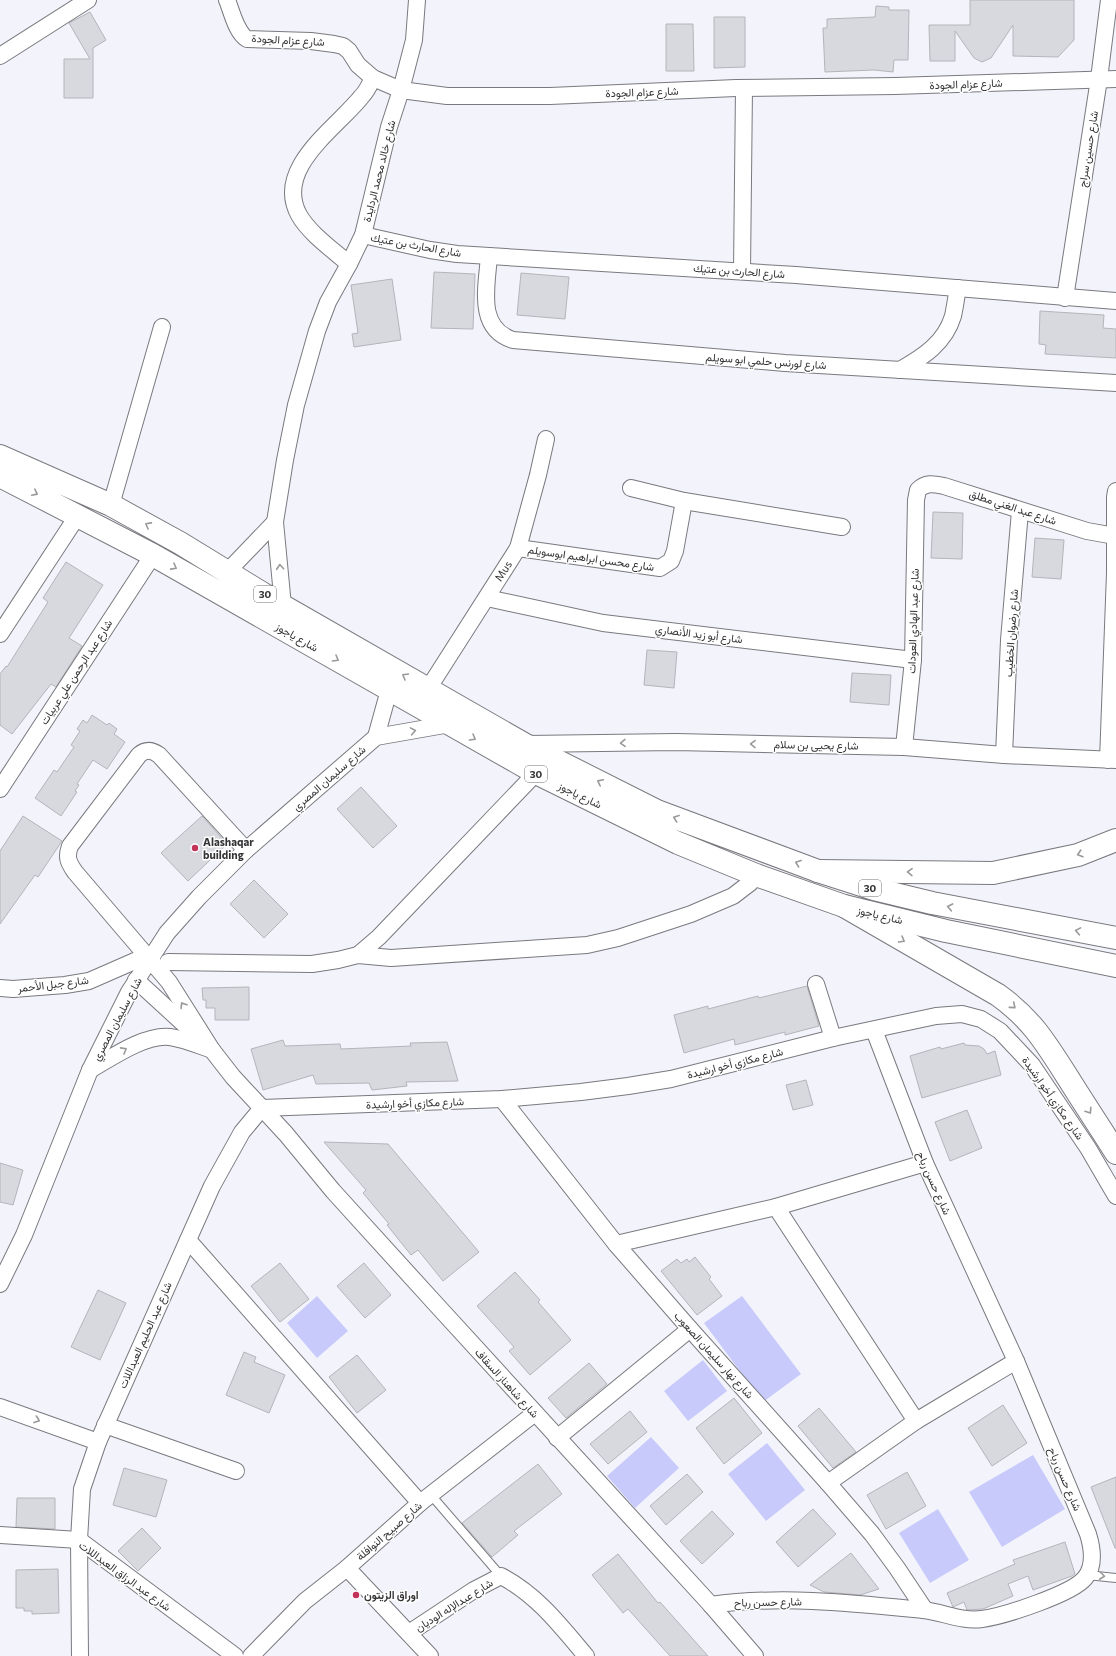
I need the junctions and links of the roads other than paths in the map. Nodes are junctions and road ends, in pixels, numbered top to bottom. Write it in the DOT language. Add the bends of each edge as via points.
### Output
graph roads {
  1 [pos="88,0"];
  2 [pos="227,0"];
  3 [pos="417,0"];
  4 [pos="1109,0"];
  5 [pos="0,56"];
  6 [pos="373,78"];
  7 [pos="1099,79"];
  8 [pos="1116,79"];
  9 [pos="744,88"];
  10 [pos="402,90"];
  11 [pos="363,235"];
  12 [pos="489,256"];
  13 [pos="349,264"];
  14 [pos="742,271"];
  15 [pos="958,288"];
  16 [pos="1065,298"];
  17 [pos="1116,301"];
  18 [pos="162,327"];
  19 [pos="900,370"];
  20 [pos="1116,383"];
  21 [pos="546,440"];
  22 [pos="0,456"];
  23 [pos="0,476"];
  24 [pos="631,488"];
  25 [pos="1115,494"];
  26 [pos="916,495"];
  27 [pos="684,500"];
  28 [pos="111,505"];
  29 [pos="1020,511"];
  30 [pos="78,515"];
  31 [pos="275,522"];
  32 [pos="842,527"];
  33 [pos="1115,536"];
  34 [pos="518,548"];
  35 [pos="153,555"];
  36 [pos="228,571"];
  37 [pos="487,598"];
  38 [pos="283,606"];
  39 [pos="0,634"];
  40 [pos="913,660"];
  41 [pos="428,689"];
  42 [pos="389,690"];
  43 [pos="450,724"];
  44 [pos="376,737"];
  45 [pos="524,744"];
  46 [pos="904,747"];
  47 [pos="1004,755"];
  48 [pos="1112,760"];
  49 [pos="536,773"];
  50 [pos="0,789"];
  51 [pos="1116,840"];
  52 [pos="246,850"];
  53 [pos="818,871"];
  54 [pos="756,875"];
  55 [pos="844,906"];
  56 [pos="167,934"];
  57 [pos="1116,938"];
  58 [pos="358,955"];
  59 [pos="150,960"];
  60 [pos="168,962"];
  61 [pos="1116,966"];
  62 [pos="136,980"];
  63 [pos="169,982"];
  64 [pos="816,984"];
  65 [pos="0,988"];
  66 [pos="874,1030"];
  67 [pos="833,1038"];
  68 [pos="212,1050"];
  69 [pos="90,1070"];
  70 [pos="502,1099"];
  71 [pos="262,1108"];
  72 [pos="1116,1153"];
  73 [pos="925,1163"];
  74 [pos="1116,1196"];
  75 [pos="776,1207"];
  76 [pos="188,1240"];
  77 [pos="616,1244"];
  78 [pos="1,1279"];
  79 [pos="690,1329"];
  80 [pos="1016,1361"];
  81 [pos="0,1407"];
  82 [pos="535,1413"];
  83 [pos="916,1421"];
  84 [pos="105,1425"];
  85 [pos="557,1438"];
  86 [pos="98,1442"];
  87 [pos="236,1471"];
  88 [pos="828,1483"];
  89 [pos="426,1499"];
  90 [pos="0,1536"];
  91 [pos="79,1540"];
  92 [pos="347,1568"];
  93 [pos="1087,1575"];
  94 [pos="501,1576"];
  95 [pos="1116,1578"];
  96 [pos="712,1605"];
  97 [pos="925,1610"];
  98 [pos="409,1633"];
  99 [pos="80,1656"];
  100 [pos="235,1656"];
  101 [pos="251,1656"];
  102 [pos="430,1656"];
  103 [pos="586,1656"];
  104 [pos="755,1656"];
  1 -- 5 [label="street"];
  2 -- 6 [label="street, شارع عزام الجودة" via="245,38 339,45"];
  3 -- 10 [label="street, شارع خالد محمد الردايدة" via="414,40"];
  4 -- 7 [label="street, شارع حسين سراج"];
  6 -- 10 [label="street, شارع عزام الجودة"];
  6 -- 13 [label="street" via="363,96 304,160 293,188 294,203 306,226"];
  7 -- 8 [label="street, شارع عزام الجودة"];
  7 -- 9 [label="street, شارع عزام الجودة"];
  7 -- 16 [label="street, شارع حسين سراج"];
  9 -- 10 [label="street, شارع عزام الجودة" via="550,96 447,96"];
  9 -- 14 [label="street"];
  10 -- 11 [label="street, شارع خالد محمد الردايدة" via="389,127"];
  11 -- 12 [label="street, شارع الحارث بن عتيك" via="430,250"];
  11 -- 13 [label="street, شارع خالد محمد الردايدة"];
  12 -- 14 [label="street, شارع الحارث بن عتيك"];
  12 -- 19 [label="street, شارع لورنس حلمي ابو سويلم" via="486,306 488,316 498,332 513,340"];
  13 -- 31 [label="street, شارع خالد محمد الردايدة" via="328,302 306,369 290,433"];
  14 -- 15 [label="street, شارع الحارث بن عتيك"];
  15 -- 16 [label="street, شارع الحارث بن عتيك"];
  15 -- 19 [label="street" via="953,316 935,347"];
  16 -- 17 [label="street, شارع الحارث بن عتيك"];
  18 -- 28 [label="street"];
  19 -- 20 [label="street, شارع لورنس حلمي ابو سويلم"];
  21 -- 34 [label="street, Mus"];
  22 -- 28 [label="main road, شارع ياجوز / 30"];
  23 -- 30 [label="main road, شارع ياجوز / 30, one-way"];
  24 -- 27 [label="street"];
  25 -- 33 [label="street, شارع يحيى بن سلام"];
  26 -- 29 [label="street, شارع عبد الغني مطلق" via="918,490 932,484"];
  26 -- 40 [label="street, شارع عبد الهادي العودات"];
  27 -- 32 [label="street"];
  27 -- 34 [label="street, شارع محسن ابراهيم ابوسويلم" via="675,551 671,561 660,568"];
  36 -- 28 [label="main road, شارع ياجوز / 30, one-way"];
  29 -- 33 [label="street, شارع عبد الغني مطلق" via="1087,531"];
  29 -- 47 [label="street, شارع رضوان الخطيب" via="1009,640"];
  30 -- 35 [label="main road, شارع ياجوز / 30"];
  30 -- 39 [label="street"];
  31 -- 36 [label="street"];
  38 -- 31 [label="street, شارع خالد محمد الردايدة, one-way"];
  33 -- 48 [label="street, شارع يحيى بن سلام"];
  34 -- 37 [label="street, Mus"];
  35 -- 42 [label="main road, شارع ياجوز / 30, one-way"];
  35 -- 50 [label="street, شارع عبد الرحمن علي عربيات"];
  36 -- 38 [label="main road, شارع ياجوز / 30"];
  37 -- 40 [label="street, شارع أبو زيد الأنصاري" via="603,623"];
  37 -- 41 [label="street, Mus"];
  41 -- 38 [label="main road, شارع ياجوز / 30, one-way"];
  40 -- 46 [label="street, شارع عبد الهادي العودات"];
  41 -- 45 [label="main road, شارع ياجوز / 30"];
  42 -- 43 [label="main road, شارع ياجوز / 30"];
  42 -- 44 [label="street, شارع سليمان المصري"];
  44 -- 43 [label="street, شارع سليمان المصري, one-way"];
  43 -- 49 [label="main road, شارع ياجوز / 30, one-way"];
  44 -- 52 [label="street, شارع سليمان المصري"];
  46 -- 45 [label="street, شارع يحيى بن سلام, one-way" via="676,742"];
  53 -- 45 [label="main road, شارع ياجوز / 30, one-way" via="657,810"];
  46 -- 47 [label="street, شارع يحيى بن سلام"];
  47 -- 48 [label="street, شارع يحيى بن سلام"];
  49 -- 54 [label="main road, شارع ياجوز / 30" via="678,843"];
  49 -- 58 [label="street" via="379,937"];
  51 -- 53 [label="main road, one-way" via="1078,855 993,873"];
  52 -- 56 [label="street, شارع سليمان المصري" via="199,897"];
  52 -- 59 [label="street" via="160,754 148,751 139,754 70,846 68,860 75,872"];
  57 -- 53 [label="main road, شارع ياجوز / 30, one-way" via="932,903 874,889"];
  54 -- 55 [label="main road, شارع ياجوز / 30"];
  54 -- 58 [label="street" via="733,896 691,914 618,938 587,945 391,958"];
  55 -- 61 [label="main road, شارع ياجوز / 30" via="960,934"];
  55 -- 72 [label="main road, one-way" via="998,994 1028,1019"];
  56 -- 59 [label="street, شارع سليمان المصري"];
  56 -- 60 [label="street"];
  58 -- 60 [label="street" via="312,964"];
  59 -- 62 [label="street, شارع سليمان المصري"];
  59 -- 63 [label="street"];
  59 -- 65 [label="street, شارع جبل الأحمر" via="137,960 89,981 66,985"];
  60 -- 63 [label="street"];
  62 -- 68 [label="street"];
  62 -- 69 [label="street, شارع سليمان المصري"];
  68 -- 63 [label="street, one-way"];
  64 -- 67 [label="street"];
  66 -- 67 [label="street, شارع مكازي أخو ارشيدة"];
  66 -- 73 [label="street, شارع حسن رباح"];
  66 -- 74 [label="street, شارع مكازي أخو ارشيدة" via="936,1016 962,1014 981,1019 1000,1031 1032,1065 1088,1148"];
  67 -- 70 [label="street, شارع مكازي أخو ارشيدة" via="671,1079 581,1092"];
  69 -- 68 [label="street, one-way" via="127,1048 144,1041 168,1037"];
  68 -- 71 [label="street"];
  69 -- 78 [label="street, شارع سليمان المصري" via="24,1234"];
  70 -- 71 [label="street, شارع مكازي أخو ارشيدة"];
  70 -- 77 [label="street, شارع نهار سليمان الصعوب"];
  71 -- 76 [label="street, شارع عبد الحليم العبداللات" via="242,1132 212,1186"];
  71 -- 82 [label="street, شارع شاهناز السقاف" via="333,1191"];
  73 -- 75 [label="street"];
  73 -- 80 [label="street, شارع حسن رباح"];
  75 -- 77 [label="street"];
  75 -- 83 [label="street"];
  76 -- 84 [label="street, شارع عبد الحليم العبداللات"];
  76 -- 89 [label="street"];
  77 -- 79 [label="street, شارع نهار سليمان الصعوب"];
  79 -- 85 [label="street"];
  79 -- 88 [label="street, شارع نهار سليمان الصعوب"];
  80 -- 83 [label="street"];
  80 -- 93 [label="street, شارع حسن رباح" via="1092,1546"];
  81 -- 86 [label="street, one-way"];
  82 -- 85 [label="street, شارع شاهناز السقاف"];
  82 -- 89 [label="street, شارع صبيح النوافلة"];
  83 -- 88 [label="street"];
  84 -- 86 [label="street, شارع عبد الحليم العبداللات"];
  84 -- 87 [label="street"];
  85 -- 96 [label="street, شارع شاهناز السقاف"];
  86 -- 91 [label="street, شارع عبد الحليم العبداللات" via="82,1489"];
  88 -- 97 [label="street, شارع نهار سليمان الصعوب" via="872,1534"];
  89 -- 92 [label="street, شارع صبيح النوافلة"];
  89 -- 94 [label="lane"];
  90 -- 91 [label="street, شارع عبد الرزاق العبداللات"];
  91 -- 99 [label="street, شارع عبد الحليم العبداللات"];
  91 -- 100 [label="street, شارع عبد الرزاق العبداللات"];
  92 -- 98 [label="street"];
  92 -- 101 [label="street, شارع صبيح النوافلة" via="305,1601"];
  93 -- 95 [label="lane, one-way"];
  93 -- 97 [label="street, شارع حسن رباح" via="1078,1584 1062,1593 998,1616 965,1619"];
  94 -- 98 [label="street, شارع عبدالإله الوديان" via="474,1590"];
  94 -- 103 [label="street, شارع عبدالإله الوديان" via="527,1592"];
  96 -- 97 [label="street, شارع حسن رباح" via="791,1600"];
  96 -- 104 [label="street, شارع شاهناز السقاف"];
  98 -- 102 [label="street"];
}
